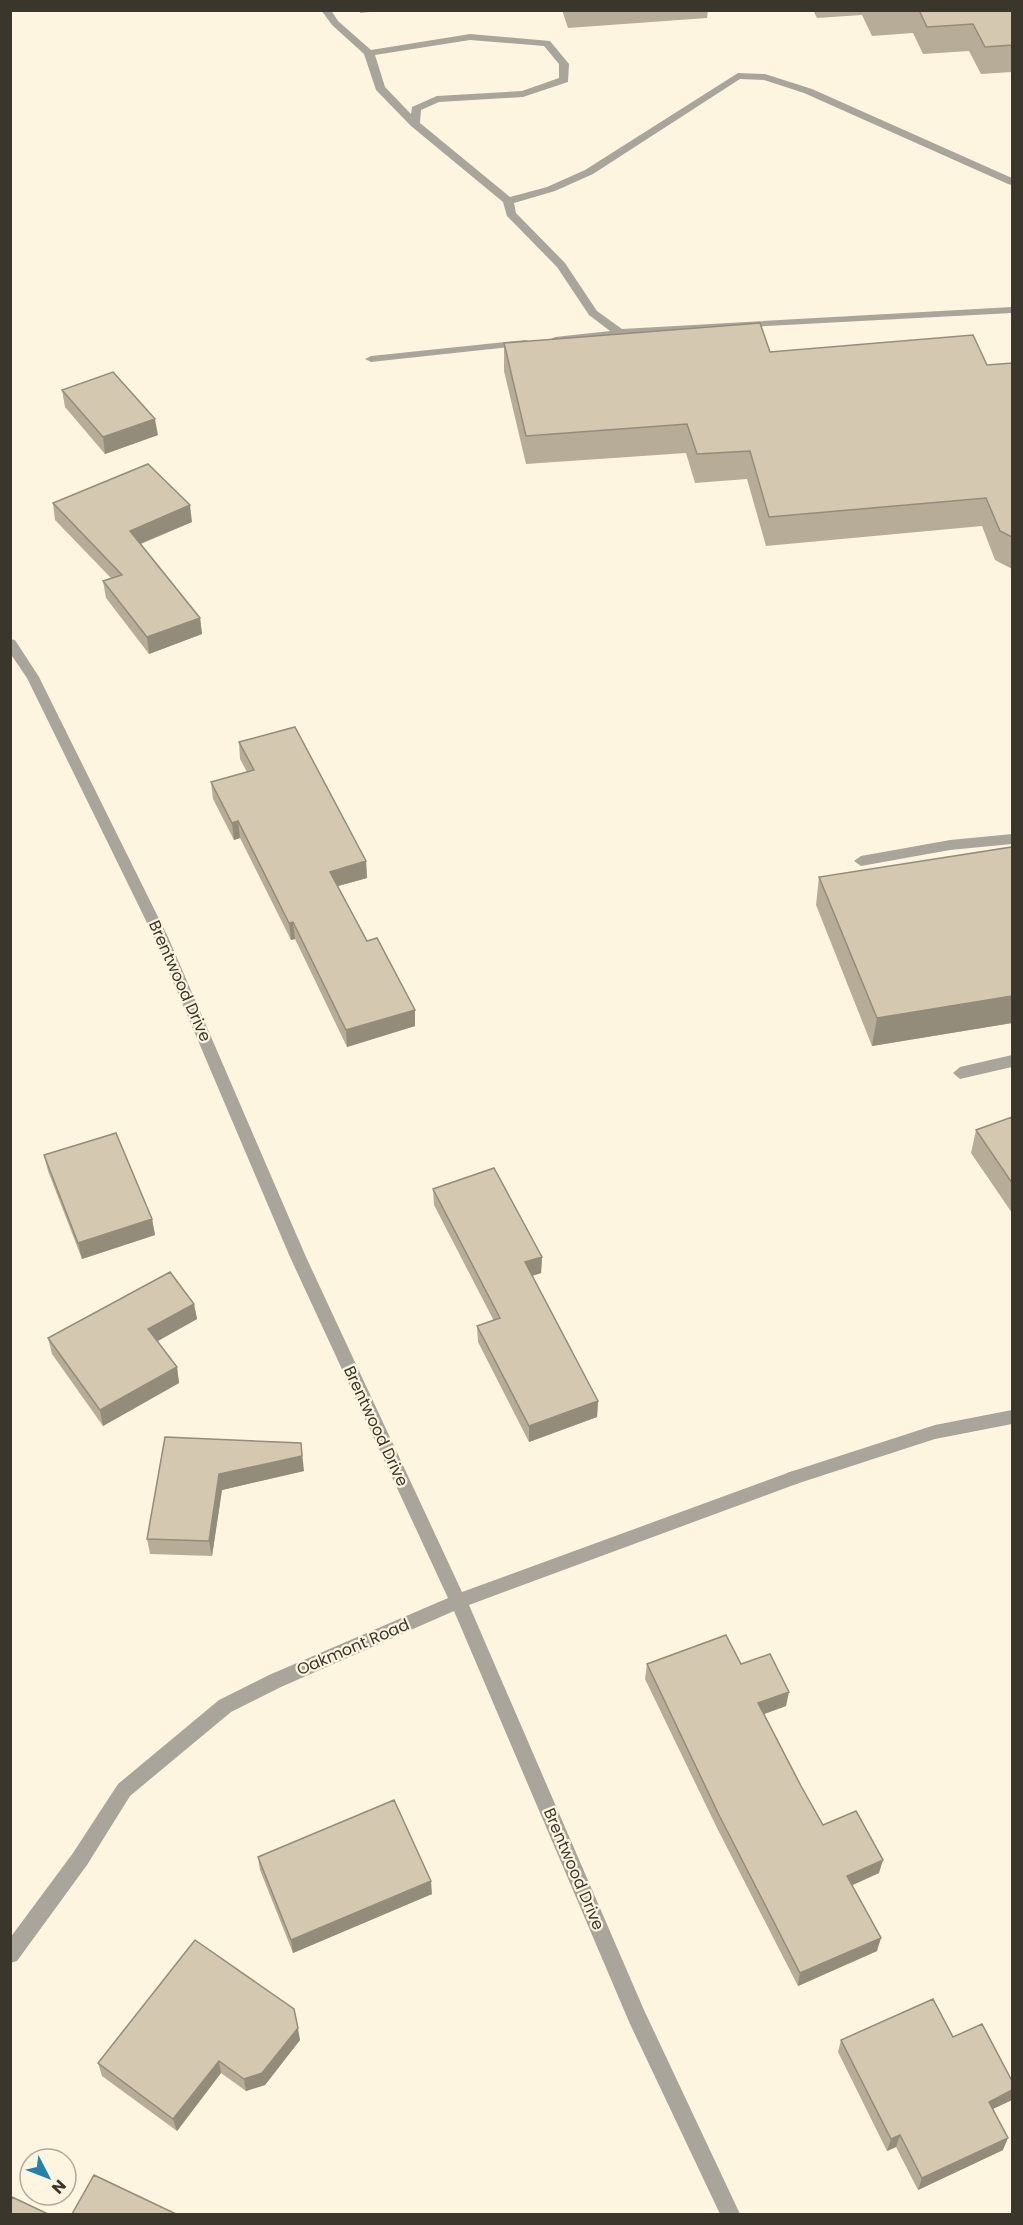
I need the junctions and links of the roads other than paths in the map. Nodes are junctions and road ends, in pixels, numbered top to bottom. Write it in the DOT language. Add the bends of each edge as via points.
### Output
graph roads {
  1 [pos="326,10"];
  2 [pos="369,53"];
  3 [pos="415,124"];
  4 [pos="1012,182"];
  5 [pos="508,201"];
  6 [pos="1012,310"];
  7 [pos="620,333"];
  8 [pos="371,359"];
  9 [pos="10,643"];
  10 [pos="1012,839"];
  11 [pos="861,861"];
  12 [pos="1012,1061"];
  13 [pos="960,1073"];
  14 [pos="1012,1417"];
  15 [pos="457,1602"];
  16 [pos="10,1954"];
  17 [pos="730,2214"];
  1 -- 2 [label="street"];
  2 -- 3 [label="street" via="380,88"];
  2 -- 3 [label="street" via="470,37 547,43 564,64 564,80 523,94 437,99 416,109"];
  3 -- 5 [label="street"];
  4 -- 5 [label="street" via="808,91 765,77 738,76 589,172 551,189"];
  5 -- 7 [label="street" via="511,214 561,265 593,313"];
  6 -- 7 [label="street"];
  7 -- 8 [label="street"];
  9 -- 15 [label="street, Brentwood Drive" via="33,677 161,937 298,1257"];
  10 -- 11 [label="street" via="950,845"];
  12 -- 13 [label="street"];
  14 -- 15 [label="street, Oakmont Road" via="935,1432 793,1478"];
  15 -- 16 [label="street, Oakmont Road" via="275,1681 216,1713 124,1790 80,1860"];
  15 -- 17 [label="street, Brentwood Drive" via="637,2017"];
}
